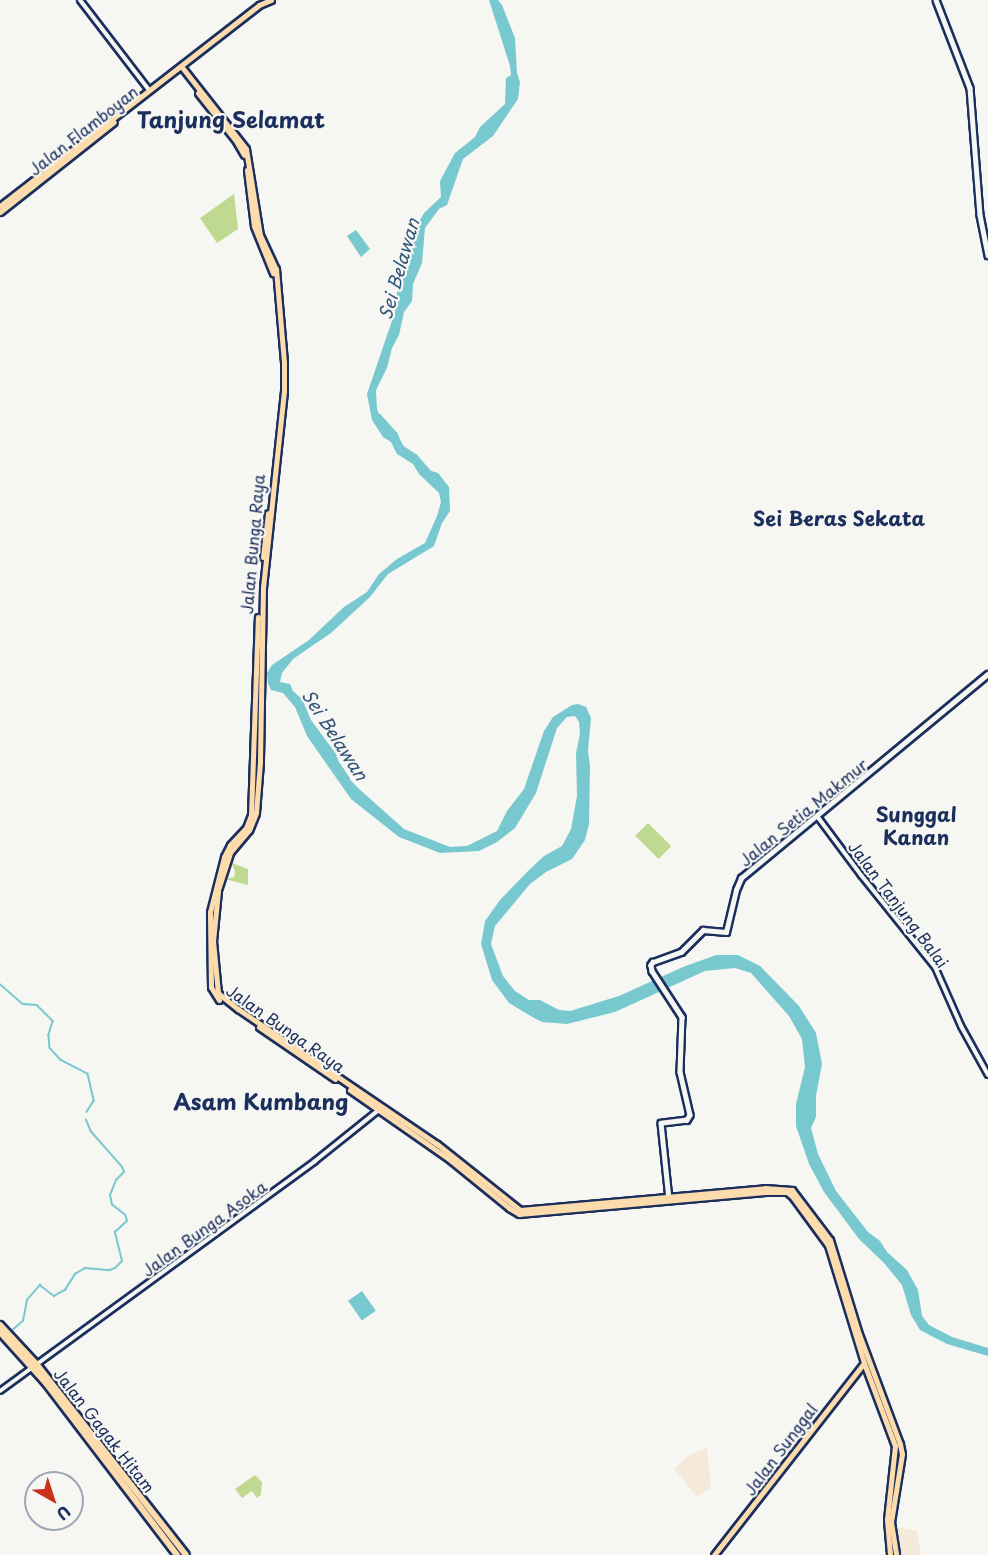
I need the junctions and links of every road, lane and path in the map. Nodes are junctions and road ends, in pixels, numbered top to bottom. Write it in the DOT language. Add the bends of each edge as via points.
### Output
graph roads {
  1 [pos="81,0"];
  2 [pos="270,0"];
  3 [pos="936,0"];
  4 [pos="182,67"];
  5 [pos="149,91"];
  6 [pos="0,206"];
  7 [pos="0,212"];
  8 [pos="988,255"];
  9 [pos="988,674"];
  10 [pos="817,816"];
  11 [pos="988,1075"];
  12 [pos="381,1109"];
  13 [pos="670,1199"];
  14 [pos="1,1328"];
  15 [pos="866,1361"];
  16 [pos="35,1367"];
  17 [pos="0,1391"];
  18 [pos="96,1443"];
  19 [pos="893,1498"];
  20 [pos="177,1555"];
  21 [pos="186,1555"];
  22 [pos="714,1555"];
  23 [pos="890,1555"];
  24 [pos="896,1555"];
  1 -- 5 [label="street"];
  2 -- 4 [label="main road"];
  3 -- 8 [label="main road" via="970,88 979,201"];
  4 -- 5 [label="main road, Jalan Flamboyan"];
  4 -- 7 [label="main road, Jalan Flamboyan"];
  4 -- 12 [label="main road, Jalan Bunga Raya" via="244,145 258,239 273,271 281,390 260,590 251,815 222,868 212,904 209,931 214,994"];
  5 -- 6 [label="main road, Jalan Flamboyan"];
  9 -- 10 [label="main road, Jalan Setia Makmur"];
  10 -- 11 [label="street, Jalan Tanjung Balai" via="935,967"];
  10 -- 13 [label="main road, Jalan Setia Makmur" via="740,880 726,932 703,930 681,952 654,962 658,980 682,1017 680,1072 690,1115 687,1120 661,1123"];
  12 -- 13 [label="main road, Jalan Bunga Raya" via="519,1214"];
  12 -- 16 [label="street, Jalan Bunga Asoka"];
  13 -- 15 [label="main road, Jalan Bunga Raya" via="788,1188 796,1194 830,1240"];
  14 -- 16 [label="highway, Jalan Gagak Hitam"];
  15 -- 19 [label="main road, Jalan Bunga Raya" via="895,1446"];
  15 -- 22 [label="main road, Jalan Sunggal"];
  16 -- 17 [label="street, Jalan Bunga Asoka"];
  16 -- 18 [label="highway, Jalan Gagak Hitam"];
  18 -- 20 [label="highway, Jalan Gagak Hitam"];
  18 -- 21 [label="highway, Jalan Gagak Hitam"];
  19 -- 23 [label="main road" via="887,1527"];
  19 -- 24 [label="main road" via="891,1526"];
}
